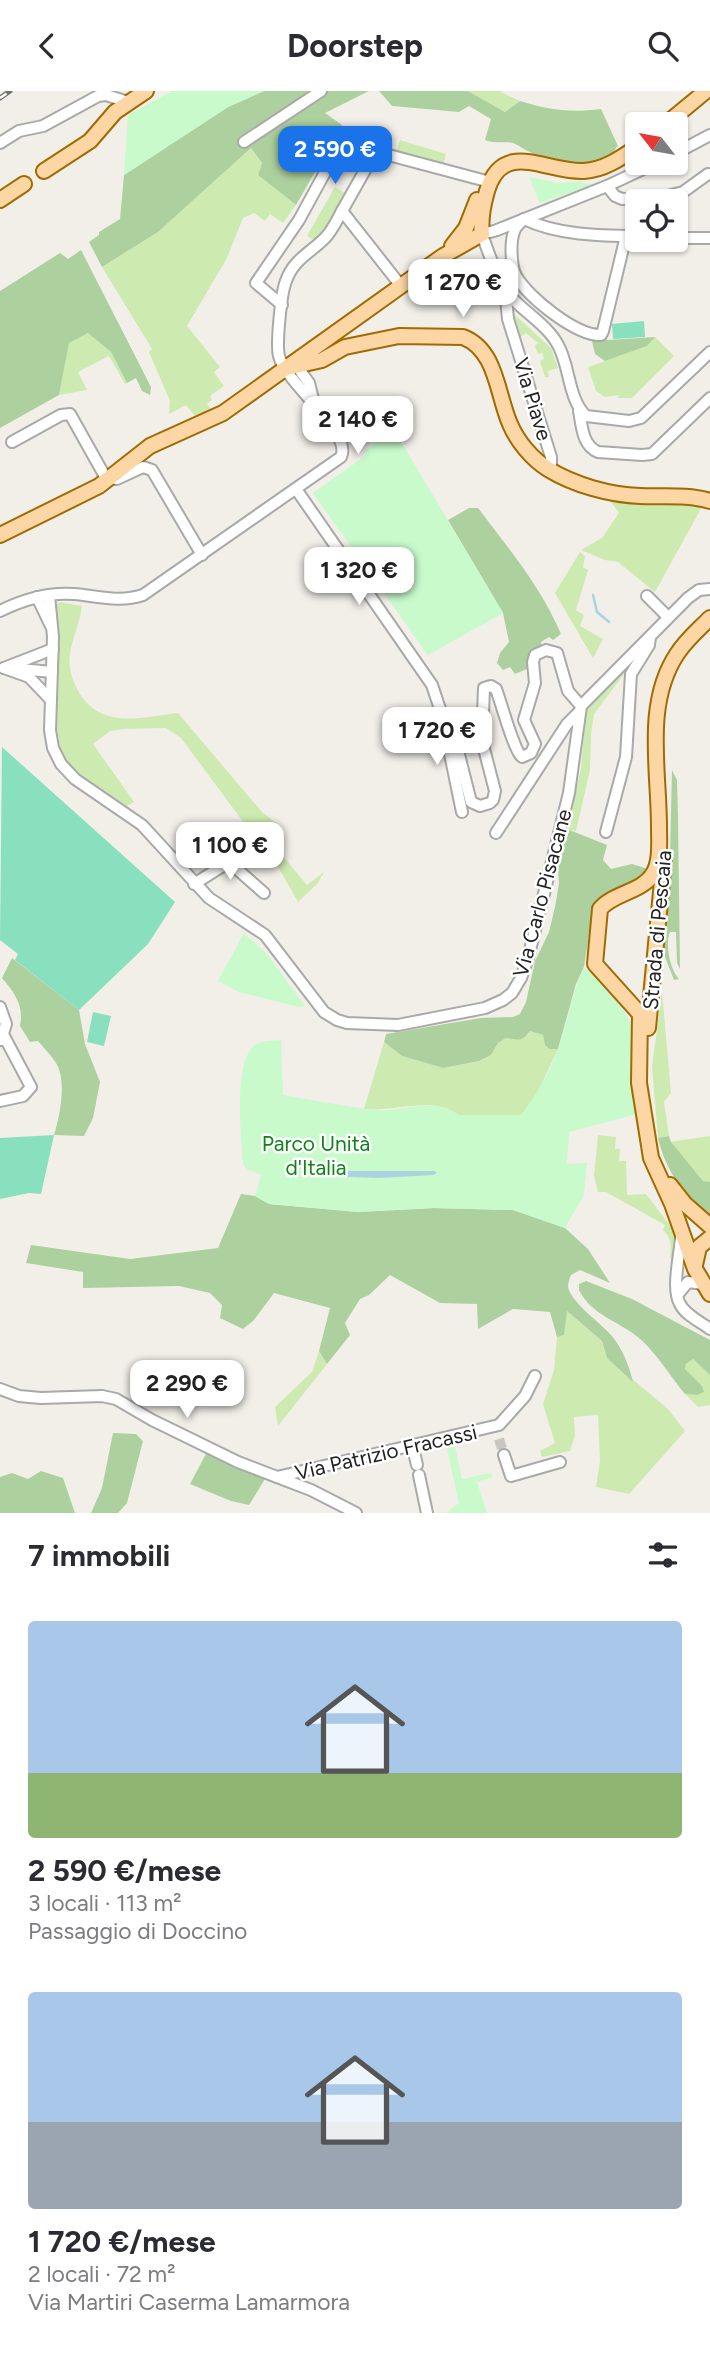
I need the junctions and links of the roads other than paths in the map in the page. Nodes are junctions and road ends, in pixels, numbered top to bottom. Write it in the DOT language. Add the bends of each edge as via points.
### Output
graph roads {
  1 [pos="146,91"];
  2 [pos="321,91"];
  3 [pos="706,91"];
  4 [pos="128,102"];
  5 [pos="681,112"];
  6 [pos="710,135"];
  7 [pos="244,142"];
  8 [pos="0,143"];
  9 [pos="688,147"];
  10 [pos="625,154"];
  11 [pos="372,158"];
  12 [pos="44,170"];
  13 [pos="709,174"];
  14 [pos="630,175"];
  15 [pos="486,181"];
  16 [pos="24,184"];
  17 [pos="607,186"];
  18 [pos="685,189"];
  19 [pos="0,199"];
  20 [pos="625,200"];
  21 [pos="342,211"];
  22 [pos="524,219"];
  23 [pos="491,232"];
  24 [pos="625,235"];
  25 [pos="688,238"];
  26 [pos="710,238"];
  27 [pos="627,252"];
  28 [pos="443,256"];
  29 [pos="401,286"];
  30 [pos="505,288"];
  31 [pos="282,305"];
  32 [pos="710,352"];
  33 [pos="292,365"];
  34 [pos="710,398"];
  35 [pos="578,404"];
  36 [pos="12,442"];
  37 [pos="549,470"];
  38 [pos="109,479"];
  39 [pos="296,489"];
  40 [pos="710,501"];
  41 [pos="0,535"];
  42 [pos="202,555"];
  43 [pos="710,589"];
  44 [pos="43,596"];
  45 [pos="647,596"];
  46 [pos="0,611"];
  47 [pos="668,617"];
  48 [pos="710,618"];
  49 [pos="710,627"];
  50 [pos="650,635"];
  51 [pos="53,649"];
  52 [pos="29,658"];
  53 [pos="2,668"];
  54 [pos="52,668"];
  55 [pos="50,699"];
  56 [pos="580,709"];
  57 [pos="442,715"];
  58 [pos="462,812"];
  59 [pos="606,832"];
  60 [pos="496,833"];
  61 [pos="194,884"];
  62 [pos="264,893"];
  63 [pos="0,1007"];
  64 [pos="2,1039"];
  65 [pos="0,1101"];
  66 [pos="710,1226"];
  67 [pos="681,1234"];
  68 [pos="710,1238"];
  69 [pos="688,1252"];
  70 [pos="678,1267"];
  71 [pos="695,1269"];
  72 [pos="706,1289"];
  73 [pos="678,1294"];
  74 [pos="710,1329"];
  75 [pos="535,1376"];
  76 [pos="0,1389"];
  77 [pos="495,1426"];
  78 [pos="499,1439"];
  79 [pos="412,1444"];
  80 [pos="504,1455"];
  81 [pos="560,1462"];
  82 [pos="277,1478"];
  83 [pos="356,1513"];
  84 [pos="427,1513"];
  1 -- 4 [label="main road"];
  2 -- 7 [label="street"];
  3 -- 5 [label="main road"];
  4 -- 8 [label="street" via="100,95"];
  4 -- 12 [label="main road" via="90,141"];
  6 -- 9 [label="street"];
  10 -- 15 [label="main road" via="585,171 521,161 501,167"];
  11 -- 15 [label="street" via="379,153"];
  11 -- 21 [label="street"];
  11 -- 31 [label="street" via="341,143 295,226 256,283"];
  13 -- 18 [label="street"];
  14 -- 17 [label="street"];
  15 -- 23 [label="main road" via="482,215"];
  15 -- 28 [label="main road" via="466,228"];
  16 -- 19 [label="main road"];
  17 -- 20 [label="street"];
  17 -- 22 [label="street"];
  21 -- 29 [label="street"];
  21 -- 31 [label="street" via="327,236 295,265 285,281"];
  22 -- 23 [label="street"];
  22 -- 24 [label="street" via="565,231"];
  22 -- 27 [label="street" via="513,238 514,271 522,284 585,333 599,335 603,331"];
  23 -- 28 [label="main road"];
  23 -- 30 [label="street"];
  25 -- 26 [label="street"];
  28 -- 29 [label="main road"];
  29 -- 33 [label="main road"];
  30 -- 35 [label="street" via="558,345"];
  30 -- 37 [label="street, Via Piave" via="508,319 551,457"];
  31 -- 33 [label="street" via="279,353"];
  32 -- 35 [label="street" via="638,419 591,418 583,415"];
  33 -- 37 [label="main road" via="322,360 345,347 399,336 467,338 487,356 516,437"];
  33 -- 38 [label="main road" via="219,416 154,444"];
  33 -- 39 [label="street" via="299,389 314,403 343,452"];
  34 -- 35 [label="street" via="658,450 645,455 592,449 586,442"];
  36 -- 38 [label="street" via="70,414"];
  37 -- 40 [label="main road" via="612,492"];
  38 -- 41 [label="main road"];
  38 -- 42 [label="street" via="144,467 152,470"];
  39 -- 42 [label="street"];
  39 -- 57 [label="street" via="414,656 435,691"];
  42 -- 44 [label="street" via="136,597"];
  43 -- 47 [label="street" via="695,591"];
  44 -- 46 [label="street"];
  44 -- 51 [label="street, Via Carlo Pisacane" via="53,630"];
  45 -- 47 [label="street"];
  47 -- 50 [label="street"];
  48 -- 67 [label="main road, Strada di Pescaia" via="676,656 659,697 655,871 644,883 602,907 594,960 640,1014 639,1083 649,1151"];
  49 -- 66 [label="main road, Strada di Pescaia" via="679,663 664,708 665,841 645,1071 660,1166 680,1199"];
  50 -- 56 [label="street"];
  50 -- 59 [label="street" via="632,672 626,757"];
  51 -- 52 [label="street"];
  51 -- 54 [label="street, Via Carlo Pisacane"];
  52 -- 53 [label="street"];
  52 -- 54 [label="street"];
  53 -- 54 [label="street"];
  53 -- 55 [label="street" via="29,677"];
  54 -- 55 [label="street, Via Carlo Pisacane"];
  55 -- 61 [label="street, Via Carlo Pisacane" via="51,736 64,768 142,825"];
  56 -- 57 [label="street" via="568,691 557,653 546,650 536,655 535,683 524,720 534,746 522,757 496,689 491,685 484,688 482,741 495,791 491,801 480,806 471,802 452,727"];
  56 -- 60 [label="street"];
  56 -- 61 [label="street, Via Carlo Pisacane" via="571,788 528,958 517,987 495,1005 398,1025 337,1020 320,1008 265,935"];
  57 -- 58 [label="street"];
  61 -- 62 [label="street" via="229,862"];
  63 -- 64 [label="street" via="5,1020"];
  64 -- 65 [label="street" via="31,1087 24,1095"];
  67 -- 69 [label="main road, Strada di Pescaia"];
  67 -- 70 [label="street"];
  68 -- 69 [label="main road"];
  68 -- 71 [label="main road" via="697,1251"];
  69 -- 70 [label="street"];
  69 -- 71 [label="main road, Strada di Pescaia"];
  70 -- 73 [label="street"];
  71 -- 72 [label="main road, Strada di Pescaia"];
  72 -- 73 [label="street" via="688,1282"];
  73 -- 74 [label="street" via="681,1307"];
  75 -- 77 [label="street, Via Patrizio Fracassi" via="525,1396"];
  76 -- 82 [label="street" via="41,1398 111,1397"];
  77 -- 78 [label="street, Via Patrizio Fracassi"];
  77 -- 79 [label="street, Via Patrizio Fracassi"];
  79 -- 82 [label="street, Via Patrizio Fracassi"];
  79 -- 84 [label="street"];
  80 -- 81 [label="street, Via Patrizio Fracassi" via="511,1476"];
  82 -- 83 [label="street"];
}
